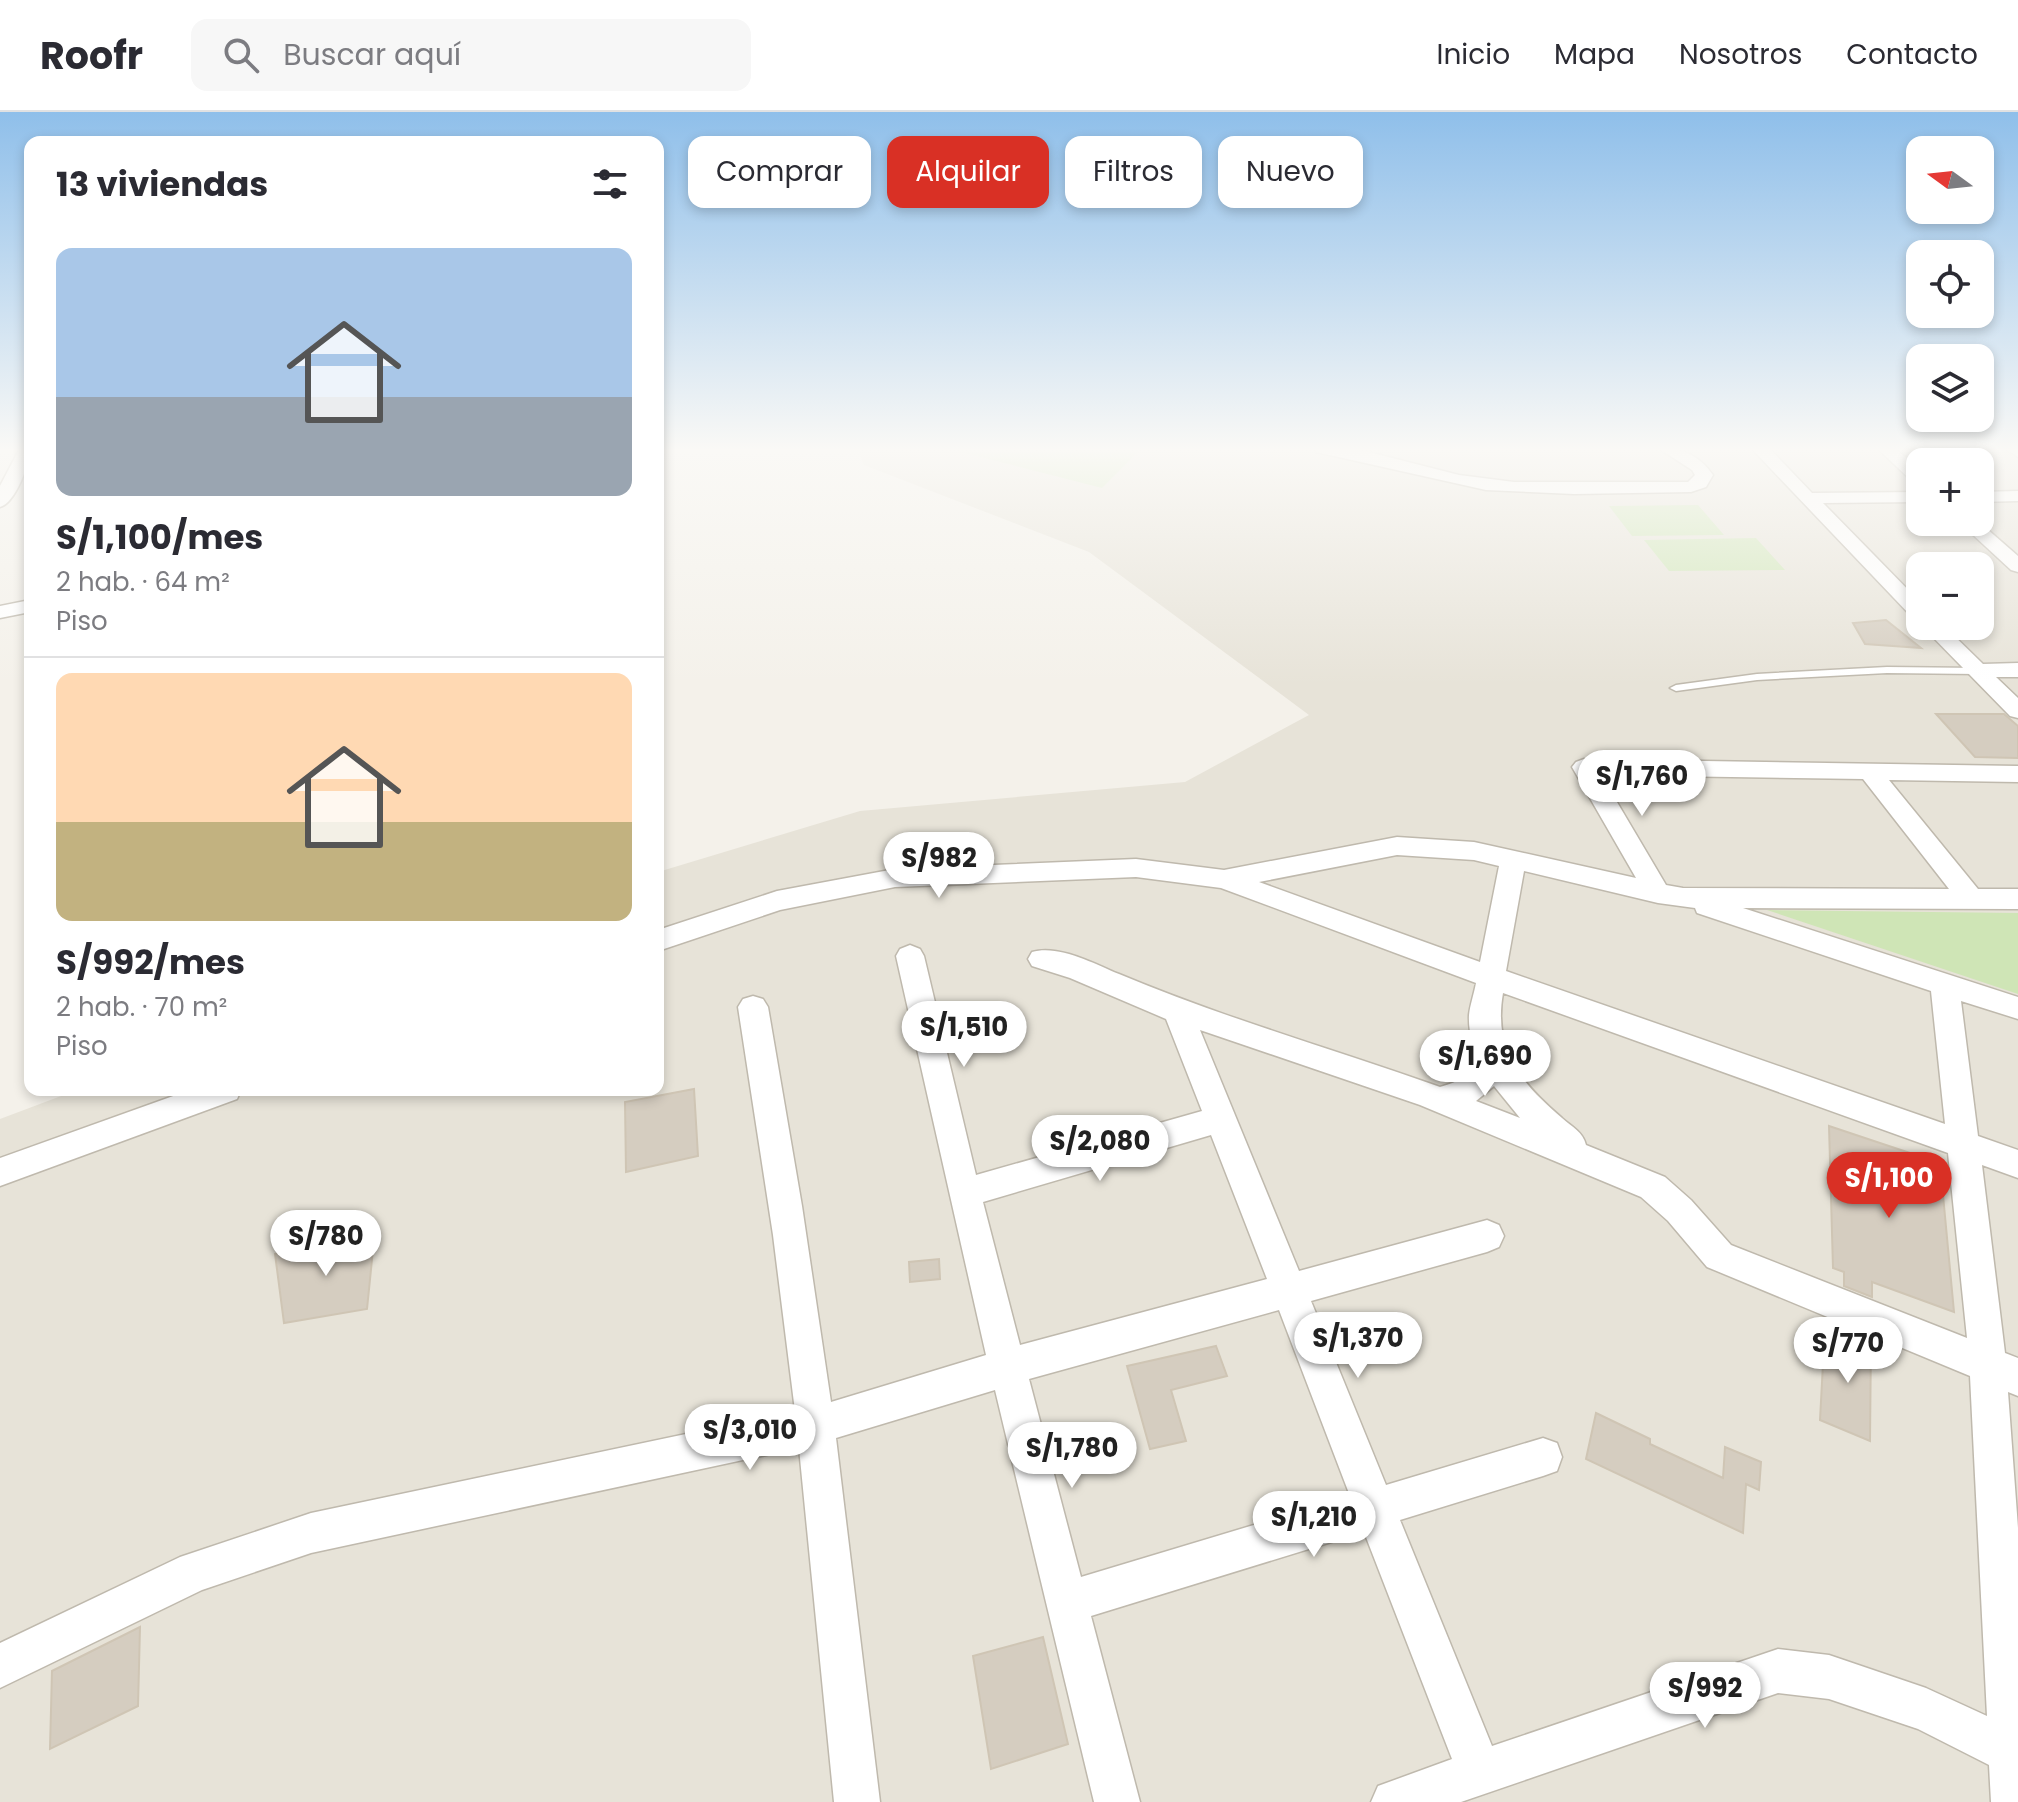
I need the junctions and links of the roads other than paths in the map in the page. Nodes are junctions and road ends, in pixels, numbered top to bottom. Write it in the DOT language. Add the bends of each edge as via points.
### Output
graph roads {
  1 [pos="1834,527"];
  2 [pos="1984,536"];
  3 [pos="2018,566"];
  4 [pos="1906,600"];
  5 [pos="24,607"];
  6 [pos="0,612"];
  7 [pos="1946,640"];
  8 [pos="2018,670"];
  9 [pos="1978,671"];
  10 [pos="1676,688"];
  11 [pos="2018,711"];
  12 [pos="1869,771"];
  13 [pos="2018,774"];
  14 [pos="1513,860"];
  15 [pos="1224,879"];
  16 [pos="1671,896"];
  17 [pos="1971,899"];
  18 [pos="2018,899"];
  19 [pos="664,939"];
  20 [pos="910,956"];
  21 [pos="1042,959"];
  22 [pos="1492,978"];
  23 [pos="1945,985"];
  24 [pos="753,1007"];
  25 [pos="2018,1008"];
  26 [pos="1178,1011"];
  27 [pos="1492,1056"];
  28 [pos="209,1096"];
  29 [pos="1439,1100"];
  30 [pos="1221,1119"];
  31 [pos="1963,1144"];
  32 [pos="1599,1164"];
  33 [pos="2018,1164"];
  34 [pos="0,1172"];
  35 [pos="964,1193"];
  36 [pos="1487,1236"];
  37 [pos="1290,1291"];
  38 [pos="1008,1367"];
  39 [pos="2003,1370"];
  40 [pos="817,1425"];
  41 [pos="1543,1457"];
  42 [pos="1375,1506"];
  43 [pos="1067,1602"];
  44 [pos="0,1666"];
  45 [pos="2014,1753"];
  46 [pos="1480,1772"];
  47 [pos="857,1802"];
  48 [pos="1117,1802"];
  49 [pos="1394,1802"];
  50 [pos="2014,1802"];
  1 -- 4 [label="street"];
  2 -- 3 [label="street"];
  5 -- 6 [label="street"];
  7 -- 9 [label="street"];
  8 -- 9 [label="street"];
  9 -- 10 [label="lane" via="1757,677"];
  9 -- 11 [label="street"];
  12 -- 13 [label="street"];
  12 -- 16 [label="street" via="1584,767"];
  12 -- 17 [label="street"];
  14 -- 15 [label="street" via="1474,851 1397,846"];
  14 -- 16 [label="street"];
  14 -- 22 [label="street"];
  15 -- 19 [label="street" via="1136,868 895,878 777,901"];
  15 -- 22 [label="street"];
  16 -- 17 [label="street"];
  16 -- 23 [label="street"];
  17 -- 18 [label="street"];
  20 -- 35 [label="street"];
  21 -- 26 [label="street"];
  22 -- 27 [label="street" via="1484,1016"];
  22 -- 31 [label="street"];
  23 -- 25 [label="street"];
  23 -- 31 [label="street"];
  24 -- 40 [label="street"];
  26 -- 29 [label="street"];
  26 -- 30 [label="street"];
  27 -- 29 [label="street" via="1481,1083"];
  27 -- 32 [label="street" via="1511,1088 1545,1124"];
  28 -- 34 [label="street"];
  29 -- 32 [label="street"];
  30 -- 35 [label="street"];
  30 -- 37 [label="street"];
  31 -- 33 [label="street"];
  31 -- 39 [label="street"];
  32 -- 39 [label="street" via="1676,1203 1719,1256"];
  35 -- 38 [label="street"];
  36 -- 37 [label="street"];
  37 -- 38 [label="street"];
  37 -- 42 [label="street"];
  38 -- 40 [label="street"];
  38 -- 43 [label="street"];
  39 -- 45 [label="street"];
  40 -- 44 [label="street" via="311,1533 195,1572"];
  40 -- 47 [label="street"];
  41 -- 42 [label="street"];
  42 -- 43 [label="street"];
  42 -- 46 [label="street"];
  43 -- 48 [label="street"];
  45 -- 46 [label="street" via="1912,1705 1829,1677 1778,1671"];
  45 -- 50 [label="street"];
  46 -- 49 [label="street"];
}
